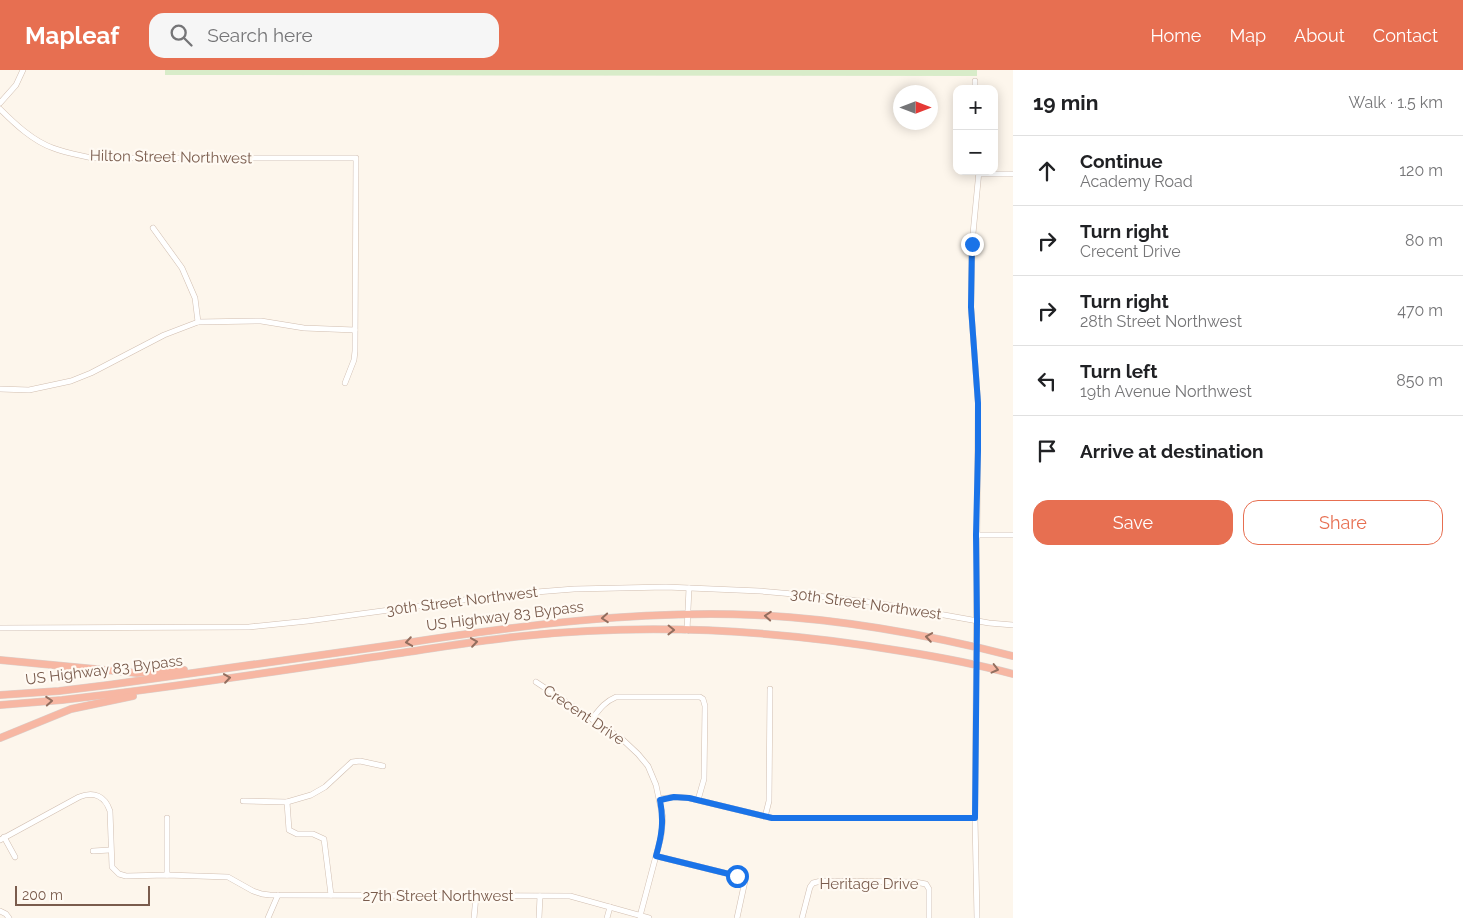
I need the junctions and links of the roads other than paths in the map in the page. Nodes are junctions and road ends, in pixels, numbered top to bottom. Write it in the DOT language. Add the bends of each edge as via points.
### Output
graph roads {
  1 [pos="23,70"];
  2 [pos="975,81"];
  3 [pos="975,85"];
  4 [pos="0,103"];
  5 [pos="0,109"];
  6 [pos="998,173"];
  7 [pos="1013,174"];
  8 [pos="979,175"];
  9 [pos="152,228"];
  10 [pos="198,322"];
  11 [pos="355,330"];
  12 [pos="345,383"];
  13 [pos="0,389"];
  14 [pos="976,535"];
  15 [pos="1013,535"];
  16 [pos="689,588"];
  17 [pos="687,615"];
  18 [pos="977,621"];
  19 [pos="1013,625"];
  20 [pos="0,628"];
  21 [pos="688,631"];
  22 [pos="976,647"];
  23 [pos="1013,656"];
  24 [pos="0,660"];
  25 [pos="976,665"];
  26 [pos="210,671"];
  27 [pos="1013,674"];
  28 [pos="536,682"];
  29 [pos="197,683"];
  30 [pos="770,689"];
  31 [pos="0,694"];
  32 [pos="0,704"];
  33 [pos="592,719"];
  34 [pos="0,738"];
  35 [pos="383,766"];
  36 [pos="660,800"];
  37 [pos="698,800"];
  38 [pos="243,801"];
  39 [pos="286,802"];
  40 [pos="764,817"];
  41 [pos="167,818"];
  42 [pos="975,818"];
  43 [pos="2,839"];
  44 [pos="110,850"];
  45 [pos="93,851"];
  46 [pos="15,856"];
  47 [pos="656,856"];
  48 [pos="167,875"];
  49 [pos="278,895"];
  50 [pos="331,895"];
  51 [pos="476,896"];
  52 [pos="540,896"];
  53 [pos="610,907"];
  54 [pos="0,911"];
  55 [pos="640,916"];
  56 [pos="9,918"];
  57 [pos="268,918"];
  58 [pos="474,918"];
  59 [pos="539,918"];
  60 [pos="607,918"];
  61 [pos="649,918"];
  62 [pos="737,918"];
  63 [pos="802,918"];
  64 [pos="928,918"];
  65 [pos="977,918"];
  1 -- 4 [label="street" via="16,85"];
  2 -- 3 [label="street"];
  5 -- 11 [label="street, Hilton Street Northwest" via="28,134 52,148 92,158 356,158"];
  6 -- 7 [label="street"];
  8 -- 14 [label="street" via="972,244 971,307 978,403"];
  9 -- 10 [label="street" via="182,268 195,298"];
  10 -- 11 [label="street" via="261,321 304,328"];
  10 -- 13 [label="street" via="70,381 29,390"];
  11 -- 12 [label="street" via="354,360"];
  14 -- 15 [label="street"];
  14 -- 18 [label="street"];
  16 -- 17 [label="street"];
  16 -- 18 [label="street, 30th Street Northwest" via="827,597"];
  16 -- 20 [label="street, 30th Street Northwest" via="594,588 500,595 249,627"];
  17 -- 21 [label="street"];
  22 -- 17 [label="highway, US Highway 83 Bypass, one-way" via="881,629 800,619"];
  17 -- 26 [label="highway, US Highway 83 Bypass, one-way" via="541,624"];
  18 -- 19 [label="street, 30th Street Northwest"];
  18 -- 22 [label="street"];
  21 -- 25 [label="highway, US Highway 83 Bypass" via="863,644"];
  29 -- 21 [label="highway, US Highway 83 Bypass, one-way" via="524,636 570,632"];
  22 -- 23 [label="highway, US Highway 83 Bypass"];
  22 -- 25 [label="street"];
  24 -- 26 [label="highway" via="137,673"];
  25 -- 27 [label="highway, US Highway 83 Bypass, one-way"];
  25 -- 42 [label="street"];
  26 -- 31 [label="highway, US Highway 83 Bypass" via="59,691"];
  28 -- 33 [label="street, Crecent Drive"];
  32 -- 29 [label="highway, US Highway 83 Bypass, one-way" via="62,700"];
  29 -- 34 [label="highway" via="71,709"];
  30 -- 40 [label="street" via="769,801"];
  33 -- 36 [label="street, Crecent Drive" via="638,754 648,766"];
  33 -- 37 [label="street" via="602,705 616,697 703,699 704,779"];
  35 -- 39 [label="street" via="352,762 325,787"];
  36 -- 37 [label="street" via="680,797"];
  36 -- 47 [label="street, Crecent Drive" via="663,818"];
  37 -- 40 [label="street"];
  38 -- 39 [label="street"];
  39 -- 50 [label="street" via="289,830 324,839"];
  40 -- 42 [label="street"];
  41 -- 48 [label="street"];
  42 -- 65 [label="street"];
  43 -- 44 [label="street" via="90,794 102,797 108,803"];
  43 -- 46 [label="street"];
  44 -- 45 [label="street"];
  44 -- 48 [label="street" via="112,866 119,874"];
  47 -- 55 [label="street, Crecent Drive"];
  47 -- 62 [label="street" via="737,876 745,881"];
  48 -- 49 [label="street, 27th Street Northwest" via="228,878 262,894"];
  49 -- 50 [label="street, 27th Street Northwest"];
  49 -- 57 [label="street"];
  50 -- 51 [label="street, 27th Street Northwest"];
  51 -- 52 [label="street, 27th Street Northwest"];
  51 -- 58 [label="street"];
  52 -- 53 [label="street, 27th Street Northwest" via="570,896"];
  52 -- 59 [label="street"];
  53 -- 55 [label="street, 27th Street Northwest"];
  53 -- 60 [label="street"];
  54 -- 56 [label="street"];
  55 -- 61 [label="street, 27th Street Northwest"];
  63 -- 64 [label="street, Heritage Drive" via="813,883 830,881 926,884 929,889"];
}
